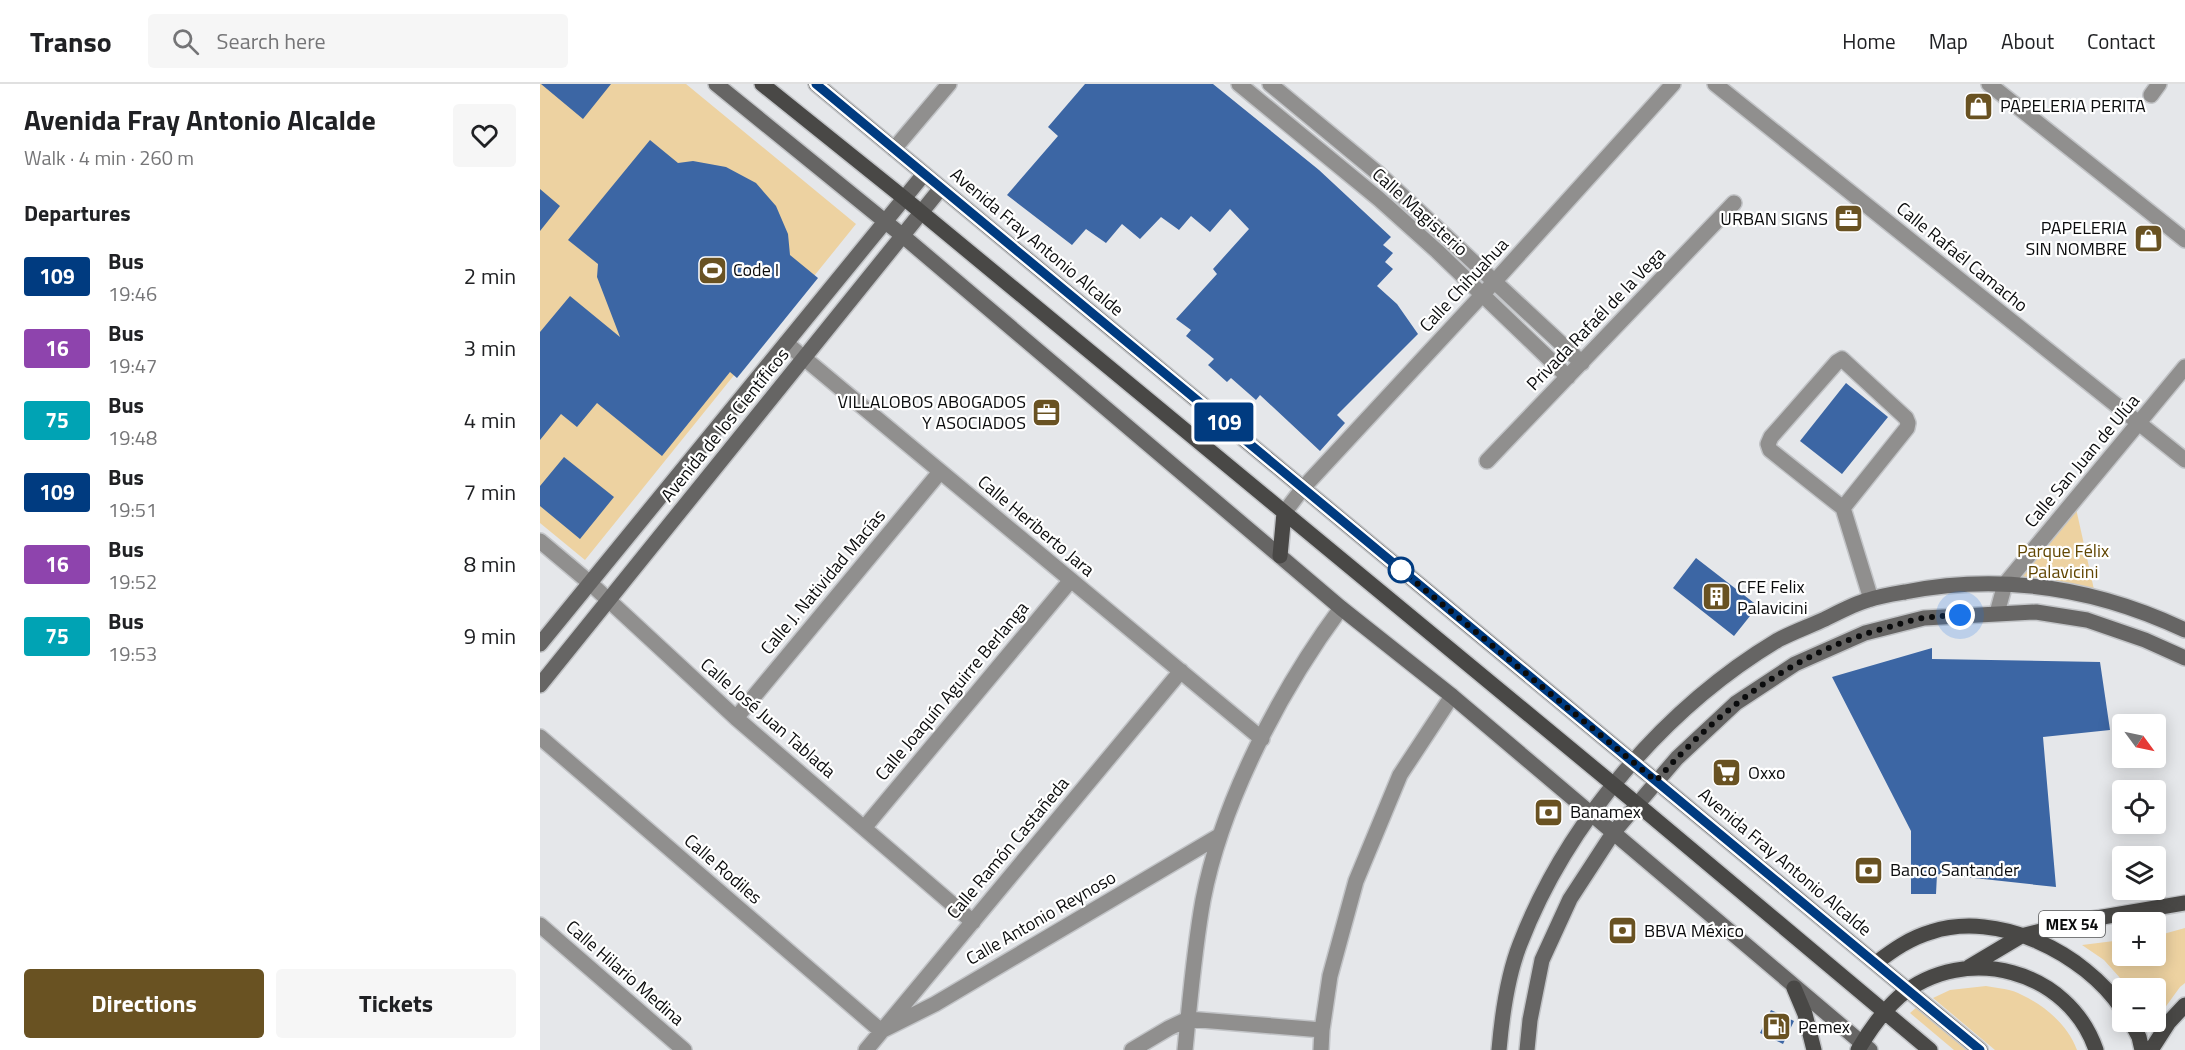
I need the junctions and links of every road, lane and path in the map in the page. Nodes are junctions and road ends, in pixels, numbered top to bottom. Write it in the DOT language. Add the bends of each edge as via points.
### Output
graph roads {
  1 [pos="716,84"];
  2 [pos="762,84"];
  3 [pos="816,84"];
  4 [pos="949,84"];
  5 [pos="1239,84"];
  6 [pos="1270,84"];
  7 [pos="1673,84"];
  8 [pos="1715,84"];
  9 [pos="1989,84"];
  10 [pos="894,149"];
  11 [pos="924,174"];
  12 [pos="941,188"];
  13 [pos="904,198"];
  14 [pos="1734,203"];
  15 [pos="921,213"];
  16 [pos="885,222"];
  17 [pos="903,236"];
  18 [pos="2185,240"];
  19 [pos="1495,281"];
  20 [pos="1482,294"];
  21 [pos="786,343"];
  22 [pos="804,358"];
  23 [pos="1582,363"];
  24 [pos="2185,367"];
  25 [pos="1568,377"];
  26 [pos="2139,423"];
  27 [pos="2185,460"];
  28 [pos="1487,461"];
  29 [pos="940,472"];
  30 [pos="1303,488"];
  31 [pos="1843,508"];
  32 [pos="1284,513"];
  33 [pos="540,541"];
  34 [pos="1280,556"];
  35 [pos="1071,580"];
  36 [pos="590,583"];
  37 [pos="2005,584"];
  38 [pos="1871,599"];
  39 [pos="609,601"];
  40 [pos="1341,608"];
  41 [pos="1997,613"];
  42 [pos="2185,630"];
  43 [pos="540,644"];
  44 [pos="2185,658"];
  45 [pos="1181,671"];
  46 [pos="540,685"];
  47 [pos="1452,696"];
  48 [pos="736,717"];
  49 [pos="540,737"];
  50 [pos="1262,739"];
  51 [pos="1634,763"];
  52 [pos="1656,781"];
  53 [pos="1614,785"];
  54 [pos="1636,804"];
  55 [pos="1591,814"];
  56 [pos="864,828"];
  57 [pos="1613,833"];
  58 [pos="1219,836"];
  59 [pos="2185,903"];
  60 [pos="973,922"];
  61 [pos="540,925"];
  62 [pos="2021,936"];
  63 [pos="1875,963"];
  64 [pos="1967,968"];
  65 [pos="1794,988"];
  66 [pos="1909,991"];
  67 [pos="2112,996"];
  68 [pos="2185,1005"];
  69 [pos="1884,1012"];
  70 [pos="1188,1019"];
  71 [pos="1322,1030"];
  72 [pos="881,1031"];
  73 [pos="2136,1032"];
  74 [pos="1863,1048"];
  75 [pos="684,1050"];
  76 [pos="866,1050"];
  77 [pos="1132,1050"];
  78 [pos="1185,1050"];
  79 [pos="1321,1050"];
  80 [pos="1498,1050"];
  81 [pos="1527,1050"];
  82 [pos="1814,1050"];
  83 [pos="1930,1050"];
  84 [pos="1980,1050"];
  85 [pos="2096,1050"];
  86 [pos="2142,1050"];
  87 [pos="2151,1050"];
  1 -- 16 [label="street"];
  2 -- 13 [label="main road"];
  3 -- 10 [label="street, Avenida Fray Antonio Alcalde"];
  4 -- 10 [label="street"];
  5 -- 20 [label="street, Calle Magisterio" via="1379,199"];
  6 -- 19 [label="street, Calle Magisterio" via="1380,175"];
  7 -- 19 [label="street, Calle Chihuahua"];
  8 -- 26 [label="street, Calle Rafaél Camacho"];
  9 -- 18 [label="street"];
  10 -- 11 [label="street, Avenida Fray Antonio Alcalde"];
  11 -- 12 [label="street, Avenida Fray Antonio Alcalde"];
  11 -- 13 [label="street, Avenida de los Científicos"];
  12 -- 15 [label="street, Avenida de los Científicos"];
  12 -- 30 [label="street, Avenida Fray Antonio Alcalde"];
  13 -- 15 [label="main road"];
  13 -- 16 [label="street, Avenida de los Científicos"];
  14 -- 23 [label="street, Privada Rafaél de la Vega"];
  15 -- 17 [label="street, Avenida de los Científicos"];
  15 -- 32 [label="main road"];
  16 -- 17 [label="street"];
  16 -- 21 [label="street, Avenida de los Científicos"];
  17 -- 22 [label="street, Avenida de los Científicos"];
  17 -- 34 [label="street"];
  19 -- 20 [label="street, Calle Chihuahua"];
  19 -- 23 [label="street, Calle Magisterio"];
  20 -- 25 [label="street, Calle Magisterio"];
  20 -- 30 [label="street, Calle Chihuahua"];
  21 -- 22 [label="street, Calle Heriberto Jara"];
  21 -- 36 [label="street, Avenida de los Científicos"];
  22 -- 29 [label="street, Calle Heriberto Jara"];
  22 -- 39 [label="street, Avenida de los Científicos"];
  23 -- 25 [label="street, Privada Rafaél de la Vega"];
  24 -- 26 [label="street, Calle San Juan de Ulúa"];
  25 -- 28 [label="street, Privada Rafaél de la Vega"];
  26 -- 27 [label="street, Calle Rafaél Camacho"];
  26 -- 37 [label="street, Calle San Juan de Ulúa"];
  29 -- 35 [label="street, Calle Heriberto Jara"];
  29 -- 48 [label="street, Calle J. Natividad Macías"];
  30 -- 32 [label="street, Calle Chihuahua"];
  30 -- 51 [label="street, Avenida Fray Antonio Alcalde"];
  31 -- 31 [label="street" via="1770,450 1768,444 1770,437 1842,359 1908,423"];
  31 -- 38 [label="street"];
  32 -- 34 [label="main road"];
  32 -- 53 [label="main road"];
  33 -- 36 [label="street, Calle José Juan Tablada"];
  34 -- 40 [label="street"];
  35 -- 45 [label="street, Calle Heriberto Jara"];
  35 -- 56 [label="street, Calle Joaquín Aguirre Berlanga"];
  36 -- 39 [label="street, Calle José Juan Tablada"];
  36 -- 43 [label="street, Avenida de los Científicos"];
  37 -- 38 [label="street" via="1927,588"];
  37 -- 41 [label="street, Calle San Juan de Ulúa"];
  37 -- 42 [label="street" via="2090,596 2150,614"];
  38 -- 51 [label="street" via="1752,656 1702,694"];
  39 -- 46 [label="street, Avenida de los Científicos"];
  39 -- 48 [label="street, Calle José Juan Tablada"];
  40 -- 47 [label="street"];
  40 -- 50 [label="street" via="1309,654"];
  41 -- 44 [label="street" via="2036,612 2087,620"];
  41 -- 52 [label="street" via="1924,618 1865,633 1794,664 1736,703"];
  45 -- 50 [label="street, Calle Heriberto Jara"];
  45 -- 60 [label="street, Calle Ramón Castañeda"];
  47 -- 55 [label="street"];
  47 -- 71 [label="street" via="1400,775 1356,881 1330,976"];
  48 -- 56 [label="street, Calle José Juan Tablada"];
  49 -- 72 [label="street, Calle Rodiles"];
  50 -- 58 [label="street"];
  51 -- 52 [label="street, Avenida Fray Antonio Alcalde"];
  51 -- 53 [label="street"];
  52 -- 54 [label="street"];
  52 -- 63 [label="street, Avenida Fray Antonio Alcalde"];
  53 -- 54 [label="main road"];
  53 -- 55 [label="street"];
  54 -- 57 [label="street"];
  54 -- 69 [label="main road"];
  55 -- 57 [label="street"];
  55 -- 80 [label="street" via="1547,882 1519,946 1502,1011"];
  56 -- 60 [label="street, Calle José Juan Tablada"];
  57 -- 65 [label="street"];
  57 -- 81 [label="street" via="1570,899 1542,960"];
  58 -- 70 [label="street" via="1203,898"];
  58 -- 72 [label="street, Calle Antonio Reynoso" via="935,1004"];
  59 -- 62 [label="main road, MEX 54" via="2085,920"];
  60 -- 72 [label="street, Calle Ramón Castañeda"];
  61 -- 75 [label="street, Calle Hilario Medina"];
  62 -- 63 [label="main road" via="1986,927 1950,927 1915,937"];
  62 -- 64 [label="main road, MEX 54"];
  62 -- 67 [label="main road" via="2072,959"];
  63 -- 66 [label="street, Avenida Fray Antonio Alcalde"];
  64 -- 66 [label="main road, MEX 54" via="1941,974"];
  64 -- 85 [label="main road, MEX 54" via="2006,970 2057,994 2078,1015"];
  65 -- 74 [label="street"];
  65 -- 82 [label="main road"];
  66 -- 69 [label="main road, MEX 54"];
  66 -- 84 [label="street, Avenida Fray Antonio Alcalde"];
  68 -- 87 [label="main road"];
  69 -- 74 [label="main road, MEX 54"];
  69 -- 83 [label="main road"];
  70 -- 71 [label="street"];
  70 -- 77 [label="street"];
  70 -- 78 [label="street"];
  71 -- 79 [label="street"];
  72 -- 76 [label="street, Calle Ramón Castañeda"];
  73 -- 86 [label="main road"];
}
